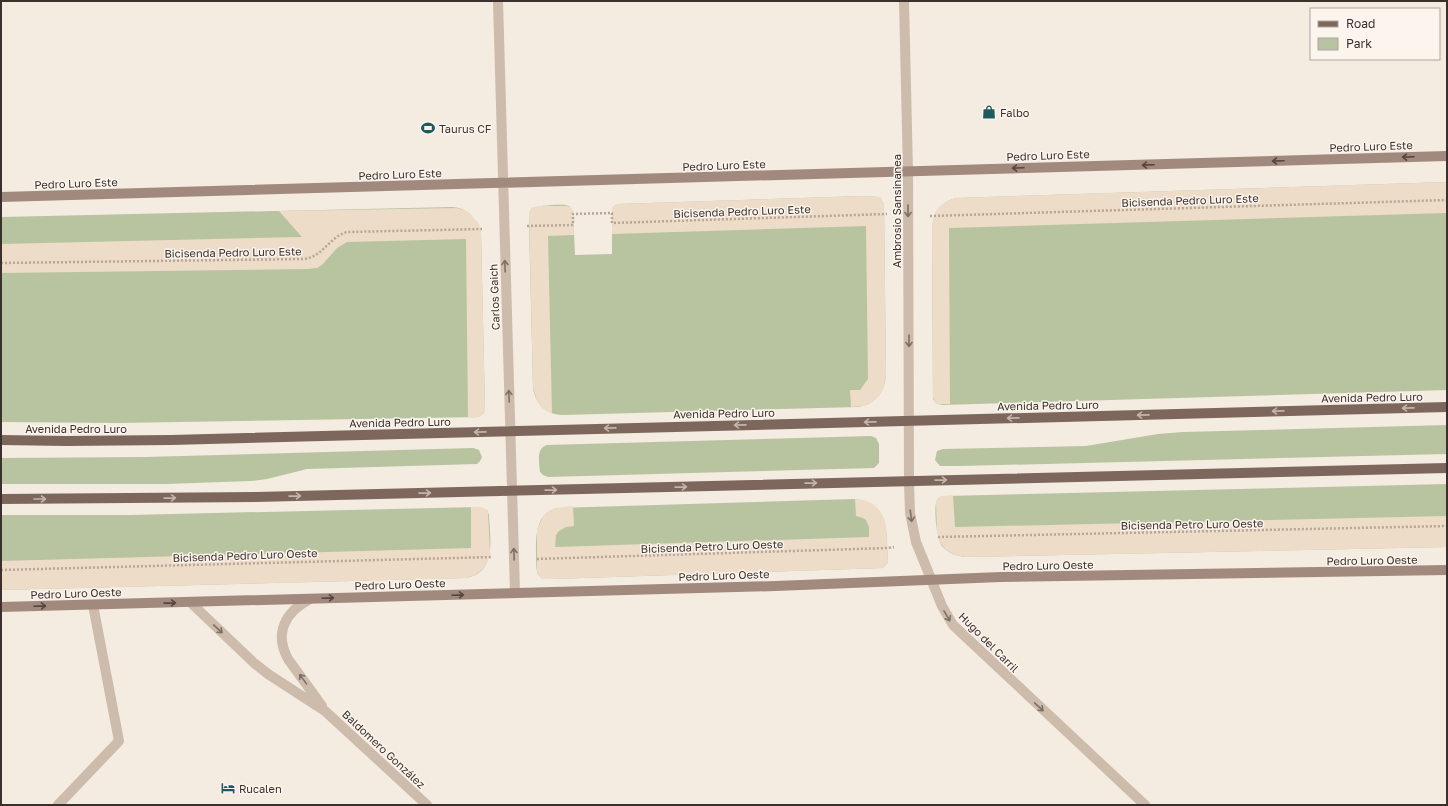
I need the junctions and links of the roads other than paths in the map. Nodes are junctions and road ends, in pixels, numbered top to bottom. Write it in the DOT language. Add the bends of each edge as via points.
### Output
graph roads {
  1 [pos="498,1"];
  2 [pos="904,1"];
  3 [pos="1447,156"];
  4 [pos="908,172"];
  5 [pos="503,183"];
  6 [pos="1,197"];
  7 [pos="1447,407"];
  8 [pos="909,421"];
  9 [pos="510,431"];
  10 [pos="1,440"];
  11 [pos="1447,468"];
  12 [pos="909,481"];
  13 [pos="512,490"];
  14 [pos="1,499"];
  15 [pos="1447,570"];
  16 [pos="931,580"];
  17 [pos="515,593"];
  18 [pos="310,599"];
  19 [pos="190,602"];
  20 [pos="93,605"];
  21 [pos="1,607"];
  22 [pos="325,711"];
  23 [pos="58,805"];
  24 [pos="427,805"];
  25 [pos="1145,805"];
  1 -- 5 [label="street, Carlos Gaich"];
  2 -- 4 [label="street, Ambrosio Sansinanea"];
  3 -- 4 [label="street, Pedro Luro Este, one-way"];
  4 -- 5 [label="street, Pedro Luro Este"];
  4 -- 8 [label="street, Ambrosio Sansinanea, one-way"];
  5 -- 6 [label="street, Pedro Luro Este"];
  9 -- 5 [label="street, Carlos Gaich, one-way"];
  7 -- 8 [label="main road, Avenida Pedro Luro, one-way"];
  8 -- 9 [label="main road, Avenida Pedro Luro, one-way"];
  8 -- 12 [label="street, Hugo del Carril"];
  9 -- 10 [label="main road, Avenida Pedro Luro, one-way" via="149,440"];
  9 -- 13 [label="street, Carlos Gaich"];
  12 -- 11 [label="main road, one-way"];
  13 -- 12 [label="main road, one-way"];
  12 -- 16 [label="street, Hugo del Carril, one-way" via="910,513 916,542"];
  14 -- 13 [label="main road, one-way" via="181,498"];
  17 -- 13 [label="street, Carlos Gaich, one-way"];
  15 -- 16 [label="street, Pedro Luro Oeste"];
  16 -- 17 [label="street, Pedro Luro Oeste"];
  16 -- 25 [label="street, Hugo del Carril, one-way" via="945,613 957,630"];
  18 -- 17 [label="street, Pedro Luro Oeste, one-way"];
  18 -- 19 [label="street, Pedro Luro Oeste"];
  22 -- 18 [label="street, Baldomero González, one-way" via="288,659 282,642 281,633 288,615"];
  20 -- 19 [label="street, Pedro Luro Oeste, one-way"];
  19 -- 22 [label="street, Baldomero González, one-way" via="254,663"];
  21 -- 20 [label="street, Pedro Luro Oeste, one-way"];
  20 -- 23 [label="street" via="119,741"];
  22 -- 24 [label="street, Baldomero González"];
}
